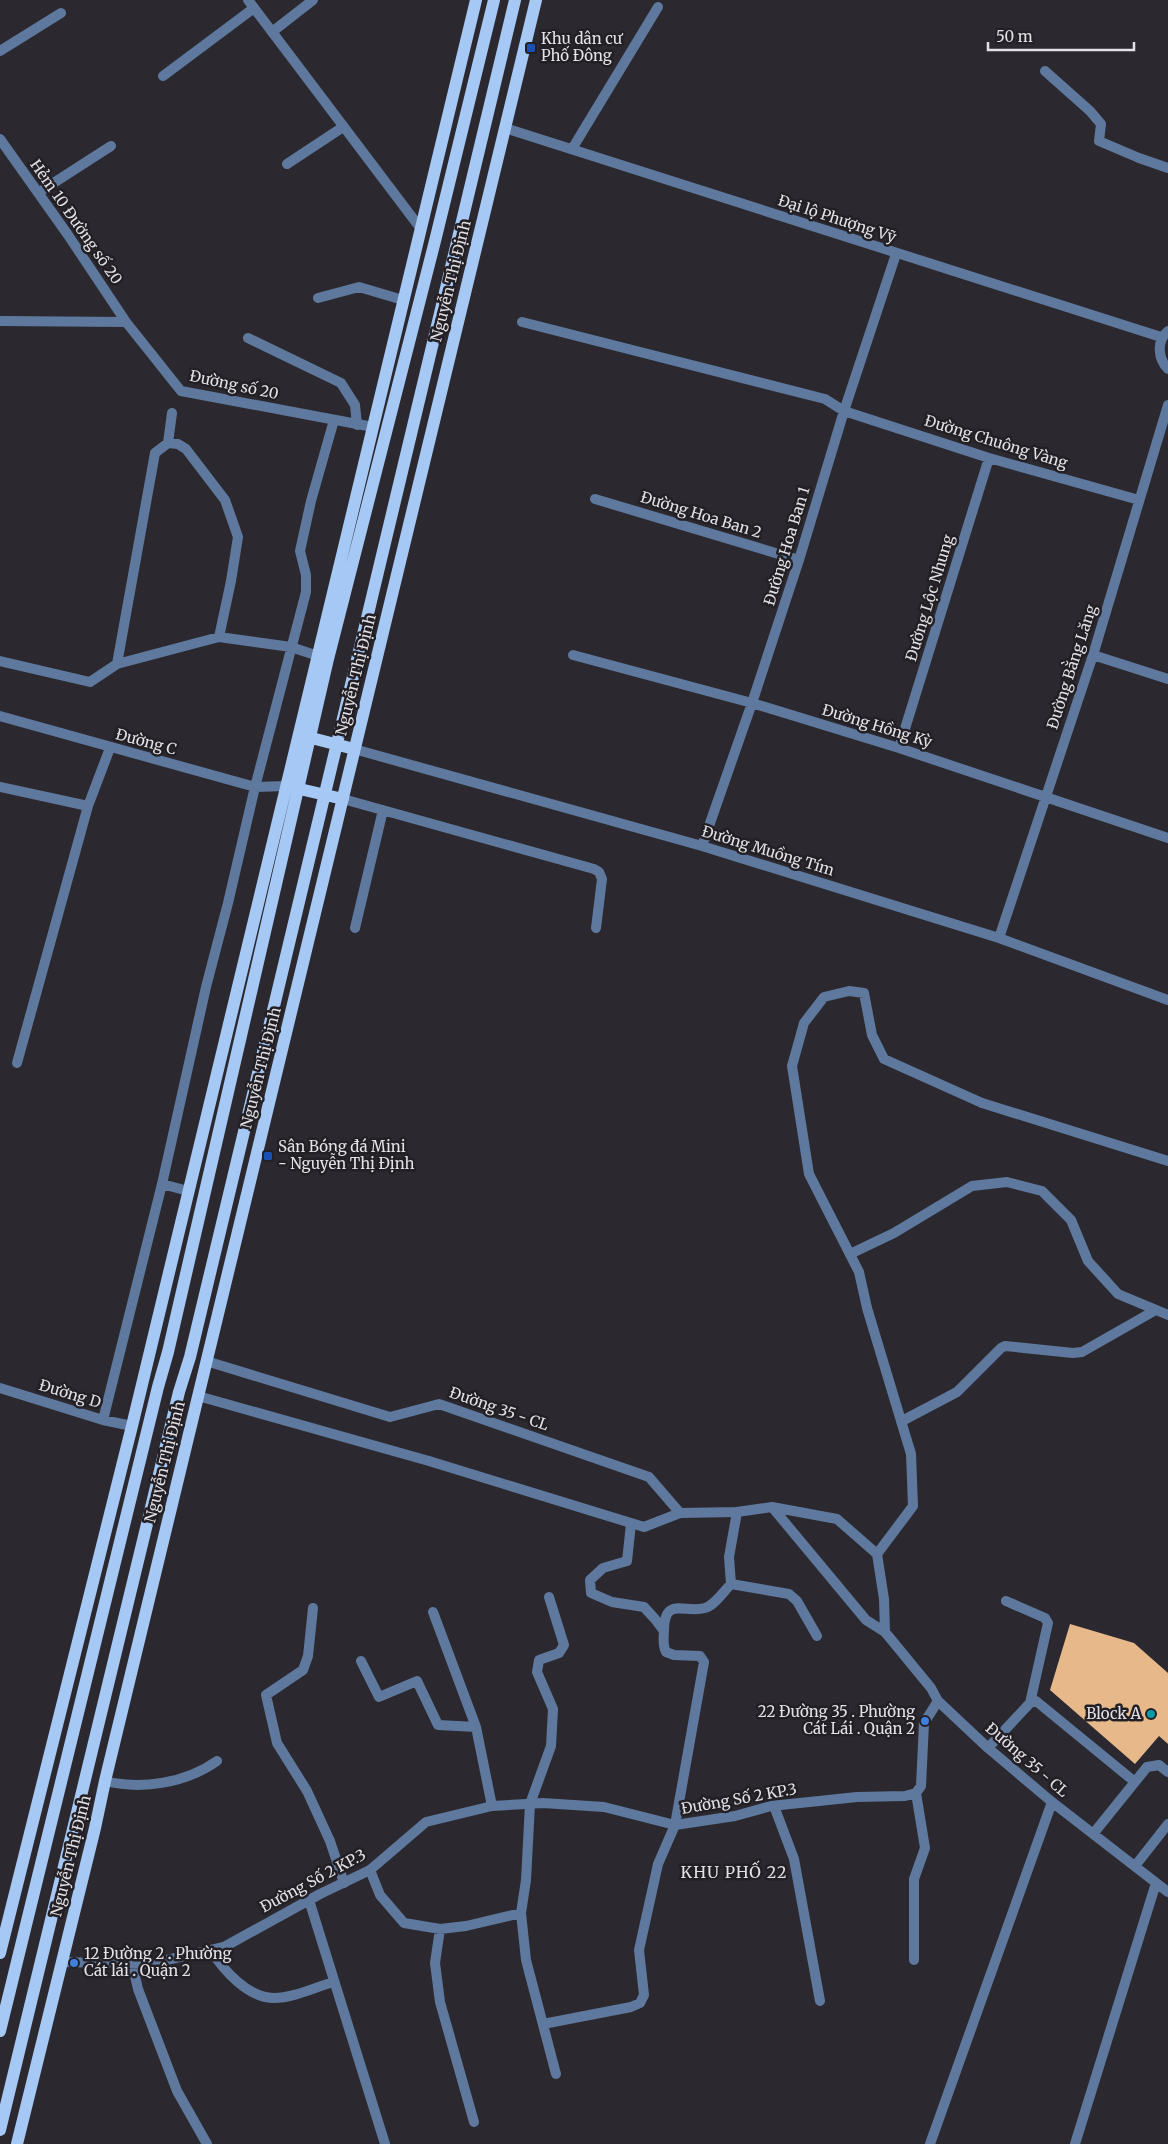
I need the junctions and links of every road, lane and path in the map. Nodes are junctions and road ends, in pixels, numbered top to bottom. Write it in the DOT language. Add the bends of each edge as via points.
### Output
graph roads {
  1 [pos="313,0"];
  2 [pos="476,0"];
  3 [pos="494,0"];
  4 [pos="515,0"];
  5 [pos="536,0"];
  6 [pos="251,4"];
  7 [pos="658,7"];
  8 [pos="61,13"];
  9 [pos="272,32"];
  10 [pos="0,51"];
  11 [pos="1045,71"];
  12 [pos="163,76"];
  13 [pos="343,127"];
  14 [pos="505,128"];
  15 [pos="0,139"];
  16 [pos="111,146"];
  17 [pos="572,148"];
  18 [pos="287,164"];
  19 [pos="1168,168"];
  20 [pos="38,193"];
  21 [pos="421,229"];
  22 [pos="435,241"];
  23 [pos="896,254"];
  24 [pos="318,298"];
  25 [pos="404,300"];
  26 [pos="0,321"];
  27 [pos="126,322"];
  28 [pos="522,322"];
  29 [pos="1165,334"];
  30 [pos="248,338"];
  31 [pos="1168,369"];
  32 [pos="1168,404"];
  33 [pos="844,411"];
  34 [pos="172,413"];
  35 [pos="334,420"];
  36 [pos="357,424"];
  37 [pos="373,427"];
  38 [pos="387,432"];
  39 [pos="168,443"];
  40 [pos="989,458"];
  41 [pos="595,499"];
  42 [pos="1139,500"];
  43 [pos="799,560"];
  44 [pos="219,637"];
  45 [pos="291,647"];
  46 [pos="1093,655"];
  47 [pos="573,656"];
  48 [pos="323,658"];
  49 [pos="0,661"];
  50 [pos="117,664"];
  51 [pos="1168,679"];
  52 [pos="752,703"];
  53 [pos="0,716"];
  54 [pos="304,736"];
  55 [pos="336,744"];
  56 [pos="110,748"];
  57 [pos="899,748"];
  58 [pos="354,749"];
  59 [pos="255,786"];
  60 [pos="0,787"];
  61 [pos="292,787"];
  62 [pos="323,794"];
  63 [pos="1045,797"];
  64 [pos="342,798"];
  65 [pos="88,806"];
  66 [pos="382,810"];
  67 [pos="1168,838"];
  68 [pos="702,846"];
  69 [pos="355,928"];
  70 [pos="596,928"];
  71 [pos="999,938"];
  72 [pos="1168,1000"];
  73 [pos="17,1064"];
  74 [pos="1168,1161"];
  75 [pos="162,1184"];
  76 [pos="188,1191"];
  77 [pos="850,1254"];
  78 [pos="1154,1311"];
  79 [pos="1168,1315"];
  80 [pos="151,1346"];
  81 [pos="168,1352"];
  82 [pos="190,1357"];
  83 [pos="206,1362"];
  84 [pos="142,1382"];
  85 [pos="158,1387"];
  86 [pos="0,1388"];
  87 [pos="179,1392"];
  88 [pos="198,1396"];
  89 [pos="103,1420"];
  90 [pos="902,1421"];
  91 [pos="132,1426"];
  92 [pos="772,1507"];
  93 [pos="737,1512"];
  94 [pos="680,1513"];
  95 [pos="631,1524"];
  96 [pos="877,1554"];
  97 [pos="731,1584"];
  98 [pos="549,1597"];
  99 [pos="1006,1601"];
  100 [pos="313,1608"];
  101 [pos="433,1612"];
  102 [pos="664,1631"];
  103 [pos="885,1632"];
  104 [pos="816,1636"];
  105 [pos="361,1661"];
  106 [pos="938,1701"];
  107 [pos="1030,1703"];
  108 [pos="476,1727"];
  109 [pos="988,1748"];
  110 [pos="217,1761"];
  111 [pos="1168,1772"];
  112 [pos="105,1781"];
  113 [pos="1136,1782"];
  114 [pos="916,1794"];
  115 [pos="1052,1802"];
  116 [pos="530,1804"];
  117 [pos="492,1806"];
  118 [pos="774,1806"];
  119 [pos="1168,1824"];
  120 [pos="675,1826"];
  121 [pos="1093,1834"];
  122 [pos="1135,1866"];
  123 [pos="370,1870"];
  124 [pos="344,1883"];
  125 [pos="1156,1883"];
  126 [pos="1168,1892"];
  127 [pos="309,1900"];
  128 [pos="521,1913"];
  129 [pos="440,1929"];
  130 [pos="211,1950"];
  131 [pos="0,1953"];
  132 [pos="42,1954"];
  133 [pos="914,1960"];
  134 [pos="62,1962"];
  135 [pos="132,1964"];
  136 [pos="334,1982"];
  137 [pos="820,2001"];
  138 [pos="543,2024"];
  139 [pos="0,2031"];
  140 [pos="556,2074"];
  141 [pos="474,2122"];
  142 [pos="0,2130"];
  143 [pos="17,2144"];
  144 [pos="207,2144"];
  145 [pos="385,2144"];
  146 [pos="930,2144"];
  147 [pos="1075,2144"];
  1 -- 9 [label="street"];
  2 -- 21 [label="main road, Nguyễn Thị Định"];
  3 -- 22 [label="main road, Nguyễn Thị Định"];
  4 -- 55 [label="main road, Nguyễn Thị Định"];
  5 -- 14 [label="main road, Nguyễn Thị Định"];
  6 -- 9 [label="street"];
  6 -- 12 [label="street"];
  7 -- 17 [label="street"];
  8 -- 10 [label="street"];
  9 -- 13 [label="street"];
  11 -- 19 [label="street" via="1101,124 1099,140"];
  13 -- 18 [label="street"];
  13 -- 21 [label="street"];
  14 -- 17 [label="street, Đại lộ Phượng Vỹ"];
  14 -- 58 [label="main road, Nguyễn Thị Định"];
  15 -- 20 [label="street, Hẻm 10 Đường số 20"];
  16 -- 20 [label="street"];
  17 -- 23 [label="street, Đại lộ Phượng Vỹ"];
  20 -- 27 [label="street, Hẻm 10 Đường số 20"];
  21 -- 22 [label="main road"];
  21 -- 25 [label="main road, Nguyễn Thị Định"];
  22 -- 38 [label="main road, Nguyễn Thị Định"];
  23 -- 29 [label="street, Đại lộ Phượng Vỹ"];
  23 -- 33 [label="street, Đường Hoa Ban 1"];
  24 -- 25 [label="street" via="359,287"];
  25 -- 37 [label="main road, Nguyễn Thị Định"];
  26 -- 27 [label="street"];
  27 -- 35 [label="street, Đường số 20" via="182,391"];
  28 -- 33 [label="street, Đường Chuông Vàng" via="825,399"];
  29 -- 31 [label="street" via="1160,358"];
  30 -- 36 [label="street" via="341,383 355,404"];
  32 -- 42 [label="street, Đường Bằng Lăng"];
  33 -- 40 [label="street, Đường Chuông Vàng"];
  33 -- 43 [label="street, Đường Hoa Ban 1"];
  34 -- 39 [label="street"];
  35 -- 36 [label="street, Đường số 20"];
  35 -- 45 [label="street" via="300,551 306,592"];
  36 -- 37 [label="street, Đường số 20"];
  37 -- 38 [label="main road"];
  37 -- 48 [label="main road, Nguyễn Thị Định"];
  38 -- 48 [label="main road, Nguyễn Thị Định"];
  39 -- 44 [label="street" via="186,449 225,500 238,537"];
  39 -- 50 [label="street" via="155,453"];
  40 -- 42 [label="street, Đường Chuông Vàng"];
  40 -- 57 [label="street, Đường Lộc Nhung"];
  41 -- 43 [label="street, Đường Hoa Ban 2"];
  42 -- 46 [label="street, Đường Bằng Lăng"];
  43 -- 52 [label="street, Đường Hoa Ban 1"];
  44 -- 45 [label="street"];
  44 -- 50 [label="street"];
  45 -- 48 [label="street"];
  45 -- 59 [label="street"];
  46 -- 51 [label="street"];
  46 -- 63 [label="street, Đường Bằng Lăng"];
  47 -- 52 [label="street, Đường Hồng Kỳ"];
  48 -- 54 [label="main road, Nguyễn Thị Định"];
  49 -- 50 [label="street" via="90,682"];
  52 -- 57 [label="street, Đường Hồng Kỳ"];
  52 -- 68 [label="street, Đường Hoa Ban 1"];
  53 -- 56 [label="street, Đường C"];
  54 -- 55 [label="main road"];
  54 -- 61 [label="main road, Nguyễn Thị Định"];
  55 -- 58 [label="main road"];
  55 -- 62 [label="main road, Nguyễn Thị Định"];
  56 -- 59 [label="street, Đường C"];
  56 -- 65 [label="street"];
  57 -- 63 [label="street, Đường Hồng Kỳ"];
  58 -- 64 [label="main road, Nguyễn Thị Định"];
  58 -- 68 [label="street, Đường Muồng Tím"];
  59 -- 61 [label="street, Đường C"];
  59 -- 75 [label="street"];
  60 -- 65 [label="street"];
  61 -- 62 [label="main road"];
  61 -- 76 [label="main road, Nguyễn Thị Định"];
  61 -- 81 [label="main road, Nguyễn Thị Định"];
  62 -- 64 [label="main road"];
  62 -- 82 [label="main road, Nguyễn Thị Định"];
  63 -- 67 [label="street, Đường Hồng Kỳ"];
  63 -- 71 [label="street, Đường Bằng Lăng"];
  64 -- 66 [label="street"];
  64 -- 83 [label="main road, Nguyễn Thị Định"];
  65 -- 73 [label="street"];
  66 -- 69 [label="street"];
  66 -- 70 [label="street" via="594,869 602,879"];
  68 -- 71 [label="street, Đường Muồng Tím"];
  71 -- 72 [label="street, Đường Muồng Tím"];
  74 -- 77 [label="street" via="982,1103 884,1059 872,1035 864,993 849,991 824,997 804,1024 792,1066 809,1174"];
  75 -- 76 [label="street"];
  75 -- 89 [label="street"];
  76 -- 80 [label="main road, Nguyễn Thị Định"];
  77 -- 78 [label="street" via="894,1233 972,1186 1007,1182 1042,1191 1071,1220 1088,1261 1118,1294"];
  77 -- 90 [label="street" via="859,1272"];
  78 -- 79 [label="street"];
  78 -- 90 [label="street" via="1082,1352 1005,1346 957,1392"];
  80 -- 81 [label="main road"];
  80 -- 84 [label="main road, Nguyễn Thị Định"];
  81 -- 82 [label="main road"];
  81 -- 85 [label="main road, Nguyễn Thị Định"];
  82 -- 83 [label="main road"];
  82 -- 87 [label="main road, Nguyễn Thị Định"];
  83 -- 88 [label="main road, Nguyễn Thị Định"];
  83 -- 94 [label="street, Đường 35 - CL" via="390,1417 439,1404 649,1477"];
  84 -- 85 [label="main road"];
  84 -- 91 [label="main road, Nguyễn Thị Định"];
  85 -- 87 [label="main road"];
  85 -- 139 [label="main road, Nguyễn Thị Định"];
  86 -- 89 [label="street, Đường D"];
  87 -- 88 [label="main road"];
  87 -- 132 [label="main road, Nguyễn Thị Định"];
  88 -- 95 [label="street"];
  88 -- 112 [label="main road, Nguyễn Thị Định"];
  89 -- 91 [label="street, Đường D"];
  90 -- 96 [label="street" via="912,1454 913,1506"];
  91 -- 131 [label="main road, Nguyễn Thị Định"];
  92 -- 93 [label="street"];
  92 -- 96 [label="street" via="838,1519"];
  92 -- 103 [label="street, Đường 35 - CL" via="866,1620"];
  93 -- 94 [label="street"];
  93 -- 97 [label="street" via="729,1557"];
  94 -- 95 [label="street" via="644,1527"];
  95 -- 102 [label="street" via="627,1561 603,1568 590,1580 591,1593 612,1602 644,1607"];
  96 -- 103 [label="street"];
  97 -- 102 [label="street" via="705,1608 673,1608 664,1619"];
  97 -- 104 [label="street" via="789,1594 797,1601"];
  98 -- 116 [label="street" via="564,1645 559,1653 539,1660 537,1672 553,1709 551,1746"];
  99 -- 107 [label="street" via="1044,1618 1048,1623"];
  100 -- 124 [label="street" via="308,1656 303,1670 266,1695 277,1743 307,1791 330,1841"];
  101 -- 108 [label="street"];
  102 -- 120 [label="street" via="666,1652 700,1656 704,1662"];
  103 -- 106 [label="street, Đường 35 - CL"];
  105 -- 108 [label="street" via="379,1697 417,1681 438,1725"];
  106 -- 109 [label="street, Đường 35 - CL"];
  106 -- 114 [label="street" via="924,1722 922,1786"];
  107 -- 109 [label="street"];
  107 -- 113 [label="street" via="1036,1702"];
  108 -- 117 [label="street"];
  109 -- 115 [label="street, Đường 35 - CL"];
  110 -- 112 [label="street" via="191,1775 148,1785"];
  111 -- 113 [label="street" via="1159,1765 1147,1767"];
  112 -- 134 [label="main road, Nguyễn Thị Định"];
  113 -- 121 [label="street"];
  114 -- 118 [label="street, Đường Số 2 KP.3"];
  114 -- 133 [label="street" via="925,1848 914,1879"];
  115 -- 121 [label="street, Đường 35 - CL"];
  115 -- 146 [label="street"];
  116 -- 117 [label="street, Đường Số 2 KP.3"];
  116 -- 120 [label="street, Đường Số 2 KP.3" via="604,1807"];
  116 -- 128 [label="street"];
  117 -- 123 [label="street, Đường Số 2 KP.3" via="426,1822"];
  118 -- 120 [label="street, Đường Số 2 KP.3"];
  118 -- 137 [label="street" via="794,1859"];
  119 -- 122 [label="street"];
  120 -- 138 [label="street" via="658,1864 640,1950 644,1995 640,2004"];
  121 -- 122 [label="street, Đường 35 - CL"];
  122 -- 125 [label="street, Đường 35 - CL"];
  123 -- 124 [label="street, Đường Số 2 KP.3"];
  123 -- 129 [label="street" via="380,1895 404,1923"];
  124 -- 127 [label="street, Đường Số 2 KP.3"];
  125 -- 126 [label="street, Đường 35 - CL"];
  125 -- 147 [label="street"];
  127 -- 130 [label="street, Đường Số 2 KP.3" via="224,1947"];
  127 -- 136 [label="street"];
  128 -- 129 [label="street"];
  128 -- 138 [label="street" via="526,1960"];
  129 -- 141 [label="street" via="435,1963 440,2002"];
  130 -- 135 [label="street, Đường Số 2 KP.3" via="149,1964"];
  130 -- 136 [label="street" via="227,1973 261,1996 274,1998"];
  132 -- 134 [label="main road"];
  132 -- 142 [label="main road, Nguyễn Thị Định"];
  134 -- 135 [label="street, Đường Số 2 KP.3"];
  134 -- 143 [label="main road, Nguyễn Thị Định"];
  135 -- 144 [label="street" via="138,1989 177,2090"];
  136 -- 145 [label="street"];
  138 -- 140 [label="street"];
}
